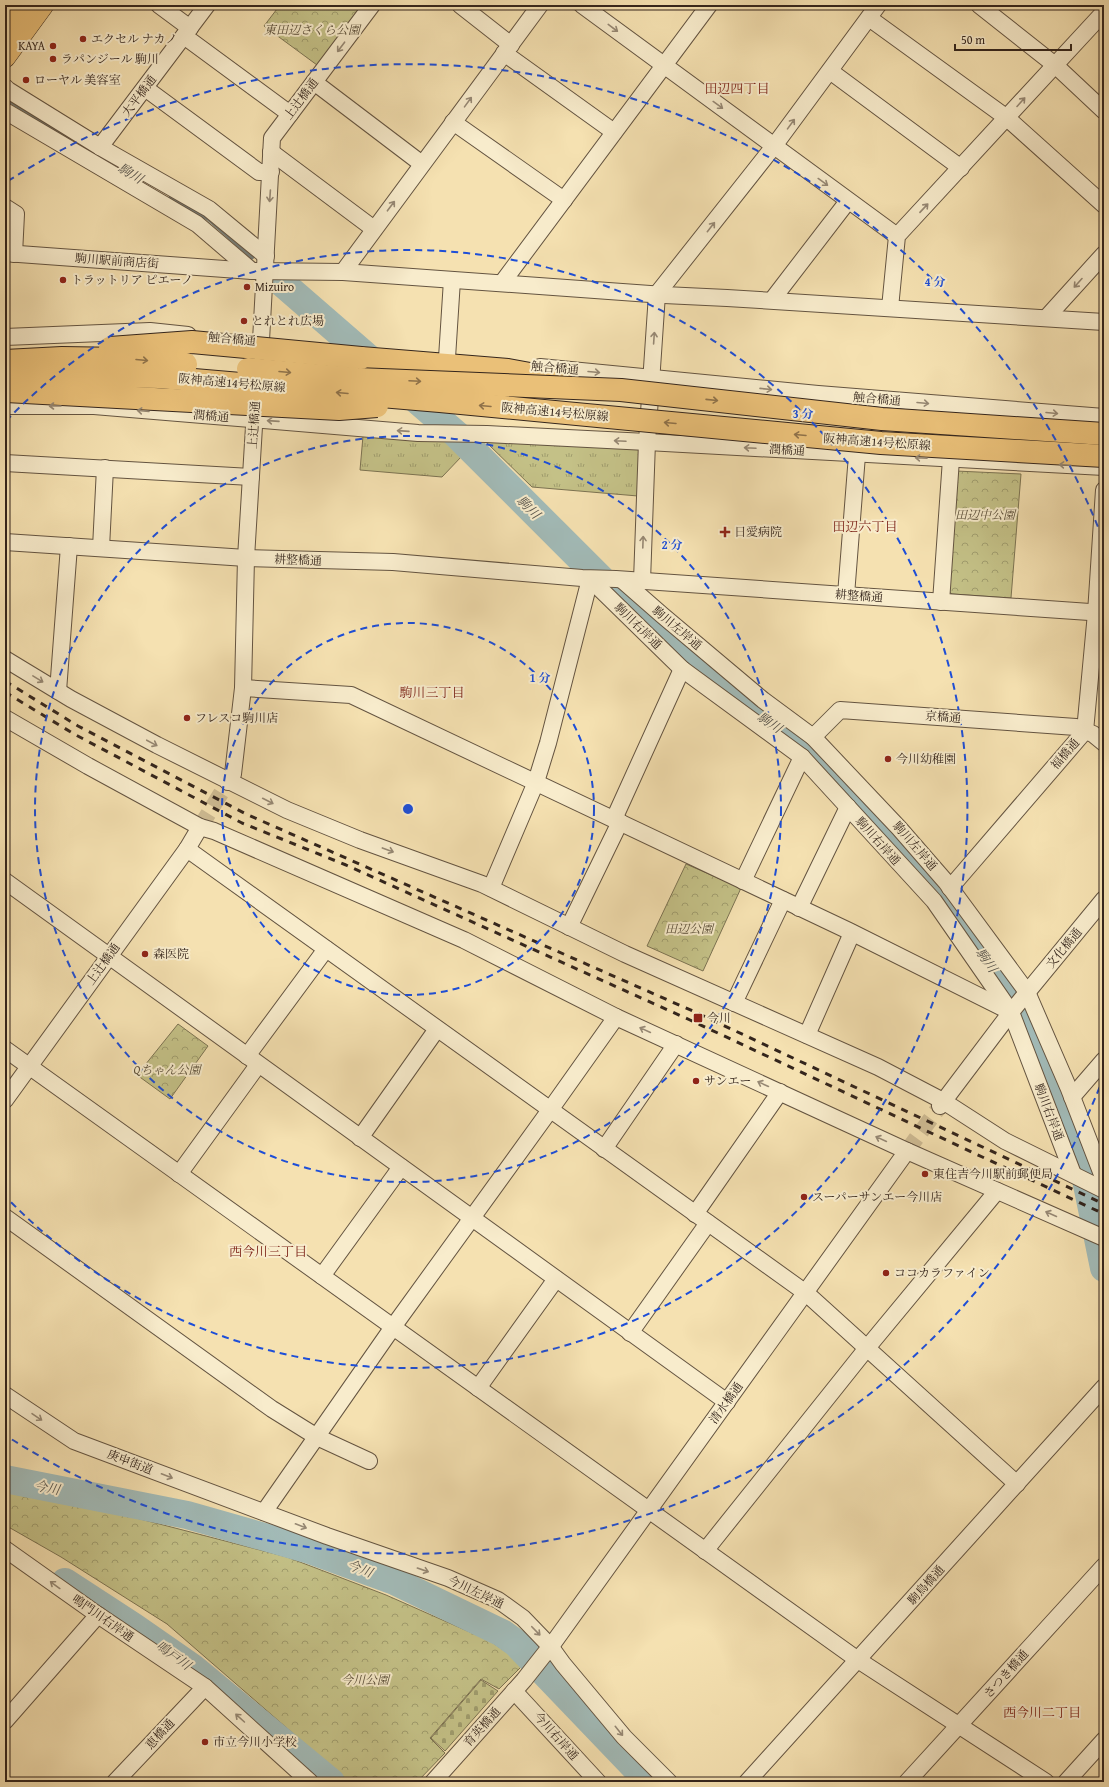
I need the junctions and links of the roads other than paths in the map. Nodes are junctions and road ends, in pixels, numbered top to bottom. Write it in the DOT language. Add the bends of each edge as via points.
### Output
graph roads {
  1 [pos="21,5"];
  2 [pos="43,5"];
  3 [pos="159,5"];
  4 [pos="207,5"];
  5 [pos="372,5"];
  6 [pos="460,5"];
  7 [pos="540,5"];
  8 [pos="582,5"];
  9 [pos="709,5"];
  10 [pos="978,5"];
  11 [pos="874,11"];
  12 [pos="1104,12"];
  13 [pos="5,26"];
  14 [pos="187,32"];
  15 [pos="508,49"];
  16 [pos="5,57"];
  17 [pos="1055,65"];
  18 [pos="664,66"];
  19 [pos="830,71"];
  20 [pos="314,82"];
  21 [pos="5,87"];
  22 [pos="145,88"];
  23 [pos="5,111"];
  24 [pos="1104,112"];
  25 [pos="290,114"];
  26 [pos="1007,118"];
  27 [pos="453,122"];
  28 [pos="614,132"];
  29 [pos="774,146"];
  30 [pos="100,147"];
  31 [pos="271,152"];
  32 [pos="422,164"];
  33 [pos="961,168"];
  34 [pos="271,172"];
  35 [pos="564,200"];
  36 [pos="848,201"];
  37 [pos="1104,205"];
  38 [pos="5,207"];
  39 [pos="374,229"];
  40 [pos="897,236"];
  41 [pos="10,254"];
  42 [pos="1104,254"];
  43 [pos="261,266"];
  44 [pos="343,272"];
  45 [pos="452,280"];
  46 [pos="502,283"];
  47 [pos="657,294"];
  48 [pos="772,300"];
  49 [pos="890,308"];
  50 [pos="1047,317"];
  51 [pos="1104,322"];
  52 [pos="5,337"];
  53 [pos="262,341"];
  54 [pos="5,356"];
  55 [pos="446,358"];
  56 [pos="5,361"];
  57 [pos="651,377"];
  58 [pos="5,379"];
  59 [pos="5,390"];
  60 [pos="620,390"];
  61 [pos="440,401"];
  62 [pos="5,406"];
  63 [pos="1104,417"];
  64 [pos="254,420"];
  65 [pos="1104,434"];
  66 [pos="647,442"];
  67 [pos="857,454"];
  68 [pos="1104,456"];
  69 [pos="951,459"];
  70 [pos="5,463"];
  71 [pos="1104,467"];
  72 [pos="105,468"];
  73 [pos="251,477"];
  74 [pos="1104,490"];
  75 [pos="5,542"];
  76 [pos="69,546"];
  77 [pos="101,548"];
  78 [pos="246,558"];
  79 [pos="591,579"];
  80 [pos="618,579"];
  81 [pos="642,581"];
  82 [pos="846,595"];
  83 [pos="941,602"];
  84 [pos="1100,613"];
  85 [pos="5,659"];
  86 [pos="682,669"];
  87 [pos="243,688"];
  88 [pos="58,691"];
  89 [pos="5,718"];
  90 [pos="1085,731"];
  91 [pos="813,737"];
  92 [pos="1104,743"];
  93 [pos="802,757"];
  94 [pos="229,782"];
  95 [pos="536,782"];
  96 [pos="848,808"];
  97 [pos="617,821"];
  98 [pos="200,828"];
  99 [pos="187,849"];
  100 [pos="5,881"];
  101 [pos="744,881"];
  102 [pos="491,888"];
  103 [pos="950,888"];
  104 [pos="1104,899"];
  105 [pos="783,900"];
  106 [pos="800,908"];
  107 [pos="569,927"];
  108 [pos="852,933"];
  109 [pos="326,949"];
  110 [pos="108,957"];
  111 [pos="1025,994"];
  112 [pos="734,1003"];
  113 [pos="1011,1011"];
  114 [pos="616,1017"];
  115 [pos="437,1029"];
  116 [pos="807,1035"];
  117 [pos="676,1044"];
  118 [pos="5,1049"];
  119 [pos="252,1060"];
  120 [pos="1104,1060"];
  121 [pos="29,1066"];
  122 [pos="780,1092"];
  123 [pos="1072,1097"];
  124 [pos="5,1100"];
  125 [pos="941,1104"];
  126 [pos="550,1110"];
  127 [pos="360,1138"];
  128 [pos="604,1149"];
  129 [pos="907,1151"];
  130 [pos="401,1167"];
  131 [pos="179,1174"];
  132 [pos="1074,1174"];
  133 [pos="1101,1188"];
  134 [pos="998,1191"];
  135 [pos="5,1216"];
  136 [pos="472,1218"];
  137 [pos="702,1219"];
  138 [pos="1104,1238"];
  139 [pos="322,1276"];
  140 [pos="556,1279"];
  141 [pos="806,1293"];
  142 [pos="393,1327"];
  143 [pos="630,1333"];
  144 [pos="867,1348"];
  145 [pos="1104,1387"];
  146 [pos="478,1388"];
  147 [pos="5,1395"];
  148 [pos="727,1402"];
  149 [pos="317,1437"];
  150 [pos="369,1461"];
  151 [pos="1017,1484"];
  152 [pos="648,1511"];
  153 [pos="264,1512"];
  154 [pos="5,1548"];
  155 [pos="705,1551"];
  156 [pos="1104,1566"];
  157 [pos="98,1615"];
  158 [pos="547,1650"];
  159 [pos="858,1660"];
  160 [pos="531,1671"];
  161 [pos="205,1687"];
  162 [pos="514,1691"];
  163 [pos="5,1721"];
  164 [pos="959,1725"];
  165 [pos="1104,1740"];
  166 [pos="115,1782"];
  167 [pos="310,1782"];
  168 [pos="433,1782"];
  169 [pos="598,1782"];
  170 [pos="669,1782"];
  171 [pos="747,1782"];
  172 [pos="907,1782"];
  173 [pos="1046,1782"];
  174 [pos="1066,1782"];
  1 -- 13 [label="main road"];
  2 -- 16 [label="main road"];
  3 -- 14 [label="street"];
  4 -- 14 [label="street, 大平橋通"];
  5 -- 20 [label="street, 上辻橋通, one-way"];
  6 -- 15 [label="street"];
  7 -- 15 [label="street"];
  8 -- 18 [label="street, one-way"];
  9 -- 18 [label="street"];
  10 -- 17 [label="street"];
  11 -- 19 [label="street"];
  11 -- 26 [label="street"];
  12 -- 17 [label="street"];
  14 -- 22 [label="street, 大平橋通"];
  14 -- 25 [label="street"];
  27 -- 15 [label="street, one-way"];
  15 -- 28 [label="street"];
  17 -- 24 [label="street"];
  26 -- 17 [label="street, one-way"];
  18 -- 28 [label="street"];
  18 -- 29 [label="street, one-way"];
  29 -- 19 [label="street, one-way"];
  19 -- 33 [label="street"];
  20 -- 25 [label="street, 上辻橋通"];
  20 -- 32 [label="street"];
  21 -- 30 [label="street"];
  22 -- 30 [label="street, 大平橋通"];
  22 -- 34 [label="street" via="258,172"];
  23 -- 43 [label="street" via="197,224"];
  25 -- 31 [label="street, 上辻橋通" via="272,138"];
  26 -- 33 [label="street"];
  26 -- 37 [label="street"];
  27 -- 32 [label="street"];
  27 -- 35 [label="street"];
  28 -- 35 [label="street"];
  29 -- 36 [label="street, one-way"];
  47 -- 29 [label="street, one-way"];
  30 -- 43 [label="street" via="209,209"];
  31 -- 34 [label="street, 上辻橋通"];
  31 -- 39 [label="street"];
  39 -- 32 [label="street, one-way"];
  40 -- 33 [label="street, one-way"];
  34 -- 43 [label="street, 上辻橋通, one-way"];
  35 -- 46 [label="street"];
  36 -- 40 [label="street"];
  36 -- 48 [label="street"];
  38 -- 41 [label="street" via="16,214"];
  39 -- 44 [label="street"];
  40 -- 49 [label="street"];
  41 -- 43 [label="street, 駒川駅前商店街"];
  42 -- 50 [label="street, one-way"];
  43 -- 44 [label="street, 駒川駅前商店街" via="284,271"];
  43 -- 53 [label="street, 上辻橋通"];
  44 -- 45 [label="street, 駒川駅前商店街"];
  45 -- 46 [label="street, 駒川駅前商店街"];
  45 -- 55 [label="street"];
  46 -- 47 [label="street, 駒川駅前商店街"];
  47 -- 48 [label="street, 駒川駅前商店街"];
  57 -- 47 [label="street, one-way"];
  48 -- 49 [label="street, 駒川駅前商店街"];
  49 -- 50 [label="street, 駒川駅前商店街"];
  50 -- 51 [label="street, 駒川駅前商店街"];
  52 -- 53 [label="street, 触合橋通" via="150,331"];
  53 -- 55 [label="street, 触合橋通"];
  53 -- 64 [label="street, 上辻橋通"];
  54 -- 60 [label="highway, bridge" via="192,342 508,370"];
  55 -- 57 [label="street, 触合橋通, one-way"];
  56 -- 60 [label="highway, 阪神高速14号松原線, one-way, bridge" via="62,358 125,359 357,378"];
  57 -- 63 [label="street, 触合橋通, one-way" via="818,394"];
  57 -- 66 [label="street"];
  61 -- 58 [label="highway, 阪神高速14号松原線, one-way, bridge" via="158,377 68,375"];
  59 -- 61 [label="highway, bridge" via="339,409"];
  60 -- 65 [label="highway, 阪神高速14号松原線, one-way, bridge" via="882,419"];
  68 -- 61 [label="highway, 阪神高速14号松原線, one-way, bridge" via="881,443"];
  64 -- 62 [label="street, 潤橋通, one-way" via="94,406"];
  66 -- 64 [label="street, 潤橋通, one-way" via="442,433"];
  64 -- 73 [label="street, 上辻橋通"];
  67 -- 66 [label="street, 潤橋通, one-way"];
  81 -- 66 [label="street, one-way"];
  69 -- 67 [label="street, 潤橋通, one-way"];
  67 -- 82 [label="street"];
  71 -- 69 [label="street, 潤橋通, one-way"];
  69 -- 83 [label="street"];
  70 -- 72 [label="street"];
  72 -- 73 [label="street"];
  72 -- 77 [label="street"];
  73 -- 78 [label="street, 上辻橋通"];
  74 -- 84 [label="street, 福橋通"];
  75 -- 76 [label="street, 耕整橋通"];
  76 -- 77 [label="street, 耕整橋通"];
  76 -- 88 [label="street"];
  77 -- 78 [label="street, 耕整橋通"];
  78 -- 79 [label="street, 耕整橋通" via="393,562"];
  78 -- 87 [label="street, 上辻橋通"];
  79 -- 80 [label="street, 耕整橋通"];
  79 -- 86 [label="street, 駒川右岸通"];
  79 -- 95 [label="street"];
  80 -- 81 [label="street, 耕整橋通"];
  80 -- 91 [label="street, 駒川左岸通" via="757,695"];
  81 -- 82 [label="street, 耕整橋通"];
  82 -- 83 [label="street, 耕整橋通"];
  83 -- 84 [label="street, 耕整橋通"];
  84 -- 90 [label="street, 福橋通"];
  85 -- 88 [label="street, one-way"];
  86 -- 93 [label="street, 駒川右岸通"];
  86 -- 97 [label="street"];
  87 -- 94 [label="street, 上辻橋通" via="233,774"];
  87 -- 95 [label="street" via="351,696"];
  88 -- 94 [label="street, one-way"];
  89 -- 98 [label="street"];
  90 -- 91 [label="street, 京橋通" via="1076,727 840,710"];
  90 -- 92 [label="street, 京橋通"];
  90 -- 103 [label="street, 福橋通"];
  91 -- 103 [label="street, 駒川左岸通" via="899,828"];
  93 -- 96 [label="street, 駒川右岸通"];
  93 -- 101 [label="street"];
  94 -- 102 [label="street, one-way" via="287,810 360,840"];
  95 -- 97 [label="street"];
  95 -- 102 [label="street"];
  96 -- 106 [label="street"];
  96 -- 113 [label="street, 駒川右岸通" via="934,901"];
  97 -- 101 [label="street"];
  97 -- 107 [label="street"];
  98 -- 99 [label="street, 上辻橋通"];
  98 -- 114 [label="street" via="214,831 464,940"];
  99 -- 109 [label="street"];
  99 -- 110 [label="street, 上辻橋通"];
  100 -- 110 [label="street"];
  101 -- 105 [label="street"];
  102 -- 107 [label="street"];
  103 -- 111 [label="street, 駒川左岸通"];
  104 -- 111 [label="street, 文化橋通"];
  105 -- 106 [label="street"];
  105 -- 112 [label="street"];
  106 -- 108 [label="street"];
  107 -- 112 [label="street"];
  108 -- 113 [label="street"];
  108 -- 116 [label="street"];
  109 -- 115 [label="street"];
  109 -- 119 [label="street"];
  110 -- 119 [label="street"];
  110 -- 121 [label="street, 上辻橋通"];
  111 -- 113 [label="street, 文化橋通"];
  111 -- 123 [label="street, 駒川左岸通"];
  112 -- 116 [label="street"];
  113 -- 125 [label="street"];
  113 -- 132 [label="street, 駒川右岸通"];
  117 -- 114 [label="street, one-way"];
  114 -- 126 [label="street"];
  115 -- 126 [label="street"];
  115 -- 127 [label="street"];
  116 -- 125 [label="street" via="878,1067"];
  122 -- 117 [label="street, one-way"];
  117 -- 128 [label="street"];
  118 -- 121 [label="street"];
  119 -- 127 [label="street"];
  119 -- 131 [label="street"];
  120 -- 123 [label="street"];
  121 -- 124 [label="street, 上辻橋通"];
  121 -- 131 [label="street"];
  129 -- 122 [label="street, one-way"];
  122 -- 137 [label="street"];
  123 -- 133 [label="street, 駒川左岸通" via="1103,1177"];
  125 -- 132 [label="street" via="1005,1141"];
  126 -- 128 [label="street"];
  126 -- 136 [label="street"];
  127 -- 130 [label="street"];
  128 -- 137 [label="street"];
  129 -- 134 [label="street"];
  129 -- 141 [label="street, 清水橋通"];
  130 -- 136 [label="street"];
  130 -- 139 [label="street"];
  131 -- 139 [label="street"];
  132 -- 133 [label="street"];
  138 -- 134 [label="street, one-way"];
  134 -- 144 [label="street"];
  135 -- 149 [label="street" via="272,1409"];
  136 -- 140 [label="street"];
  136 -- 142 [label="street"];
  137 -- 141 [label="street"];
  137 -- 143 [label="street"];
  139 -- 142 [label="street"];
  140 -- 143 [label="street"];
  140 -- 146 [label="street"];
  141 -- 144 [label="street"];
  141 -- 148 [label="street, 清水橋通"];
  142 -- 146 [label="street"];
  142 -- 149 [label="street"];
  143 -- 148 [label="street"];
  144 -- 151 [label="street"];
  144 -- 155 [label="street"];
  145 -- 151 [label="street, 駒鳥橋通"];
  146 -- 152 [label="street"];
  147 -- 153 [label="street, 庚申街道, one-way" via="74,1441"];
  148 -- 152 [label="street, 清水橋通"];
  149 -- 150 [label="street"];
  149 -- 153 [label="street"];
  151 -- 159 [label="street, 駒鳥橋通"];
  152 -- 155 [label="street"];
  152 -- 158 [label="street, 清水橋通"];
  153 -- 158 [label="street, 今川左岸通, one-way" via="448,1578 498,1600 523,1618"];
  157 -- 154 [label="street, 鳴門川右岸通, one-way"];
  155 -- 159 [label="street"];
  156 -- 164 [label="street, さつき橋通"];
  157 -- 161 [label="street, 鳴門川右岸通"];
  157 -- 163 [label="street"];
  158 -- 160 [label="street, 清水橋通"];
  158 -- 170 [label="street, 今川左岸通, one-way" via="624,1737"];
  159 -- 164 [label="street"];
  159 -- 171 [label="street, 駒鳥橋通"];
  160 -- 162 [label="street, 育英橋通"];
  161 -- 166 [label="street, 恵橋通"];
  167 -- 161 [label="street, 鳴門川右岸通, one-way"];
  162 -- 168 [label="street, 育英橋通"];
  162 -- 169 [label="street, 今川右岸通"];
  164 -- 172 [label="street, さつき橋通"];
  164 -- 173 [label="street"];
  165 -- 174 [label="street"];
}
